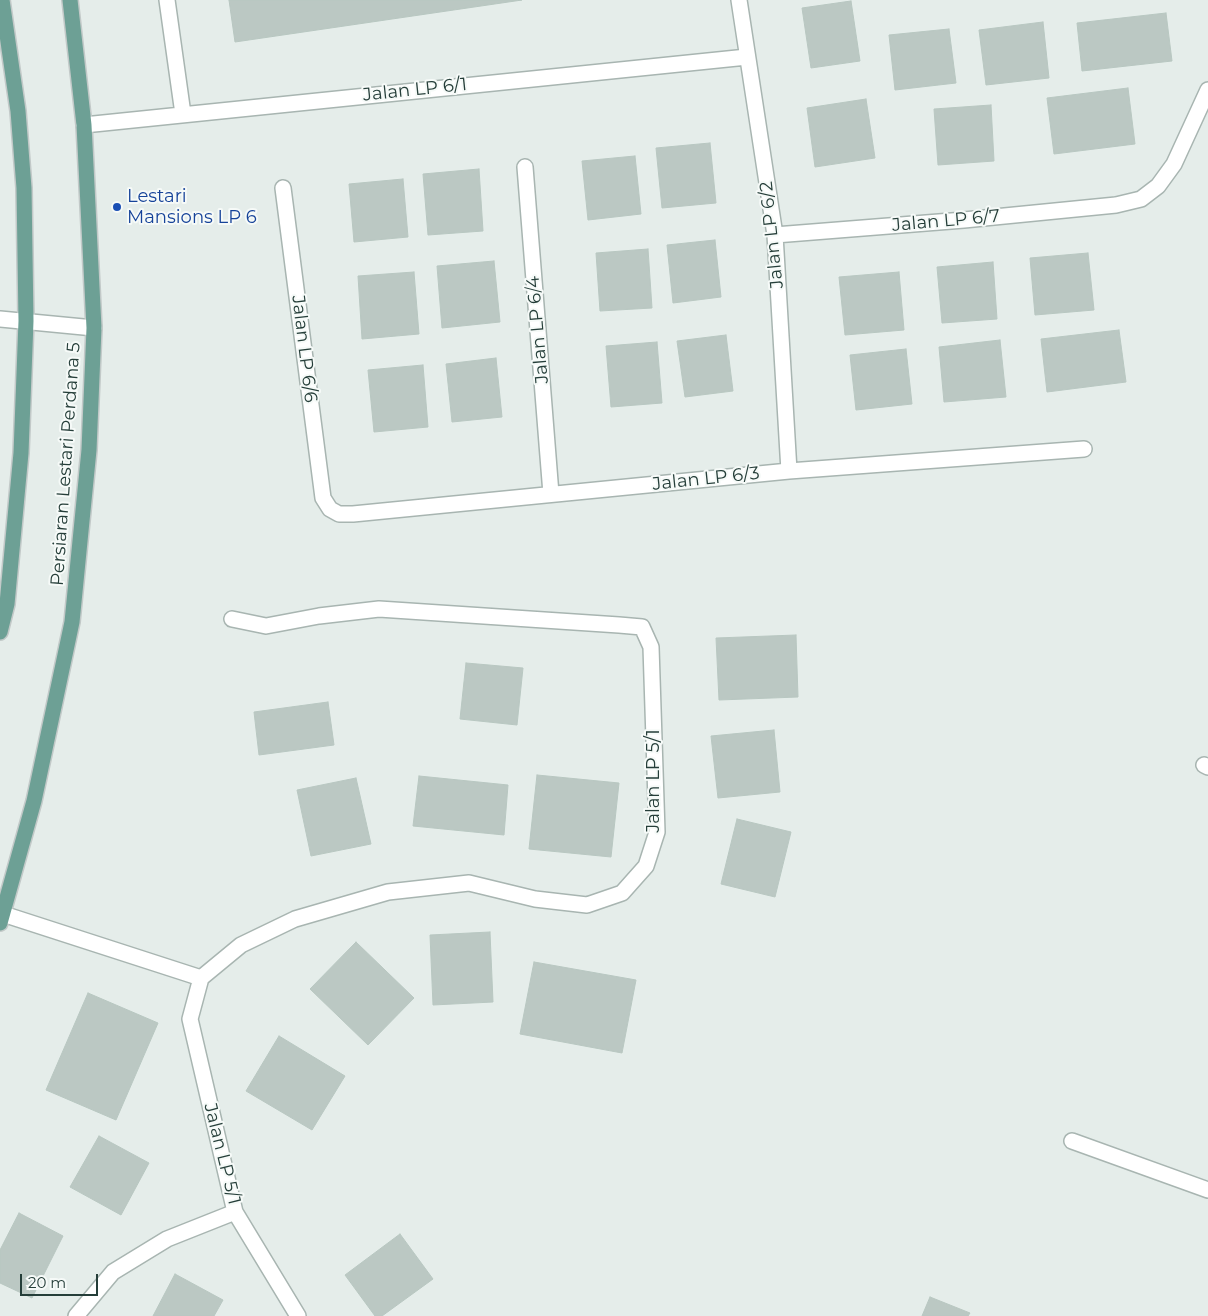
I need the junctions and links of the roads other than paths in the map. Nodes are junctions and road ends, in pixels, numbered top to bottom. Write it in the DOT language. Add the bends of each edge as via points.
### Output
graph roads {
  1 [pos="2,0"];
  2 [pos="70,0"];
  3 [pos="167,0"];
  4 [pos="739,0"];
  5 [pos="747,57"];
  6 [pos="1208,90"];
  7 [pos="183,114"];
  8 [pos="84,125"];
  9 [pos="524,167"];
  10 [pos="283,188"];
  11 [pos="775,235"];
  12 [pos="0,319"];
  13 [pos="26,321"];
  14 [pos="94,328"];
  15 [pos="1084,448"];
  16 [pos="789,471"];
  17 [pos="551,494"];
  18 [pos="330,509"];
  19 [pos="232,619"];
  20 [pos="0,632"];
  21 [pos="1,917"];
  22 [pos="202,978"];
  23 [pos="1072,1141"];
  24 [pos="1208,1190"];
  25 [pos="235,1212"];
  26 [pos="76,1316"];
  27 [pos="298,1316"];
  1 -- 13 [label="main road" via="18,111 24,188"];
  2 -- 8 [label="main road, Persiaran Lestari Perdana 5"];
  3 -- 7 [label="street"];
  4 -- 5 [label="street, Jalan LP 6/2"];
  5 -- 7 [label="street, Jalan LP 6/1"];
  5 -- 11 [label="street, Jalan LP 6/2"];
  6 -- 11 [label="street, Jalan LP 6/7" via="1174,164 1158,186 1141,199 1116,205 964,220"];
  7 -- 8 [label="street, Jalan LP 6/1"];
  8 -- 14 [label="main road, Persiaran Lestari Perdana 5"];
  9 -- 17 [label="street, Jalan LP 6/4"];
  10 -- 18 [label="street, Jalan LP 6/6" via="323,498"];
  11 -- 16 [label="street, Jalan LP 6/2"];
  12 -- 13 [label="street"];
  13 -- 14 [label="street"];
  13 -- 20 [label="main road" via="21,453 6,604"];
  14 -- 21 [label="main road, Persiaran Lestari Perdana 5" via="89,450 72,622 34,801"];
  15 -- 16 [label="street, Jalan LP 6/3"];
  16 -- 17 [label="street, Jalan LP 6/3"];
  17 -- 18 [label="street, Jalan LP 6/3" via="353,514 340,514"];
  19 -- 22 [label="street, Jalan LP 5/1" via="266,626 379,609 642,627 651,647 657,832 646,866 622,893 587,905 535,899 469,883 388,892 295,919 241,945"];
  21 -- 22 [label="street"];
  22 -- 25 [label="street, Jalan LP 5/1" via="190,1019"];
  23 -- 24 [label="street"];
  25 -- 26 [label="street" via="167,1239 113,1272"];
  25 -- 27 [label="street, Jalan LP 5/1"];
}
